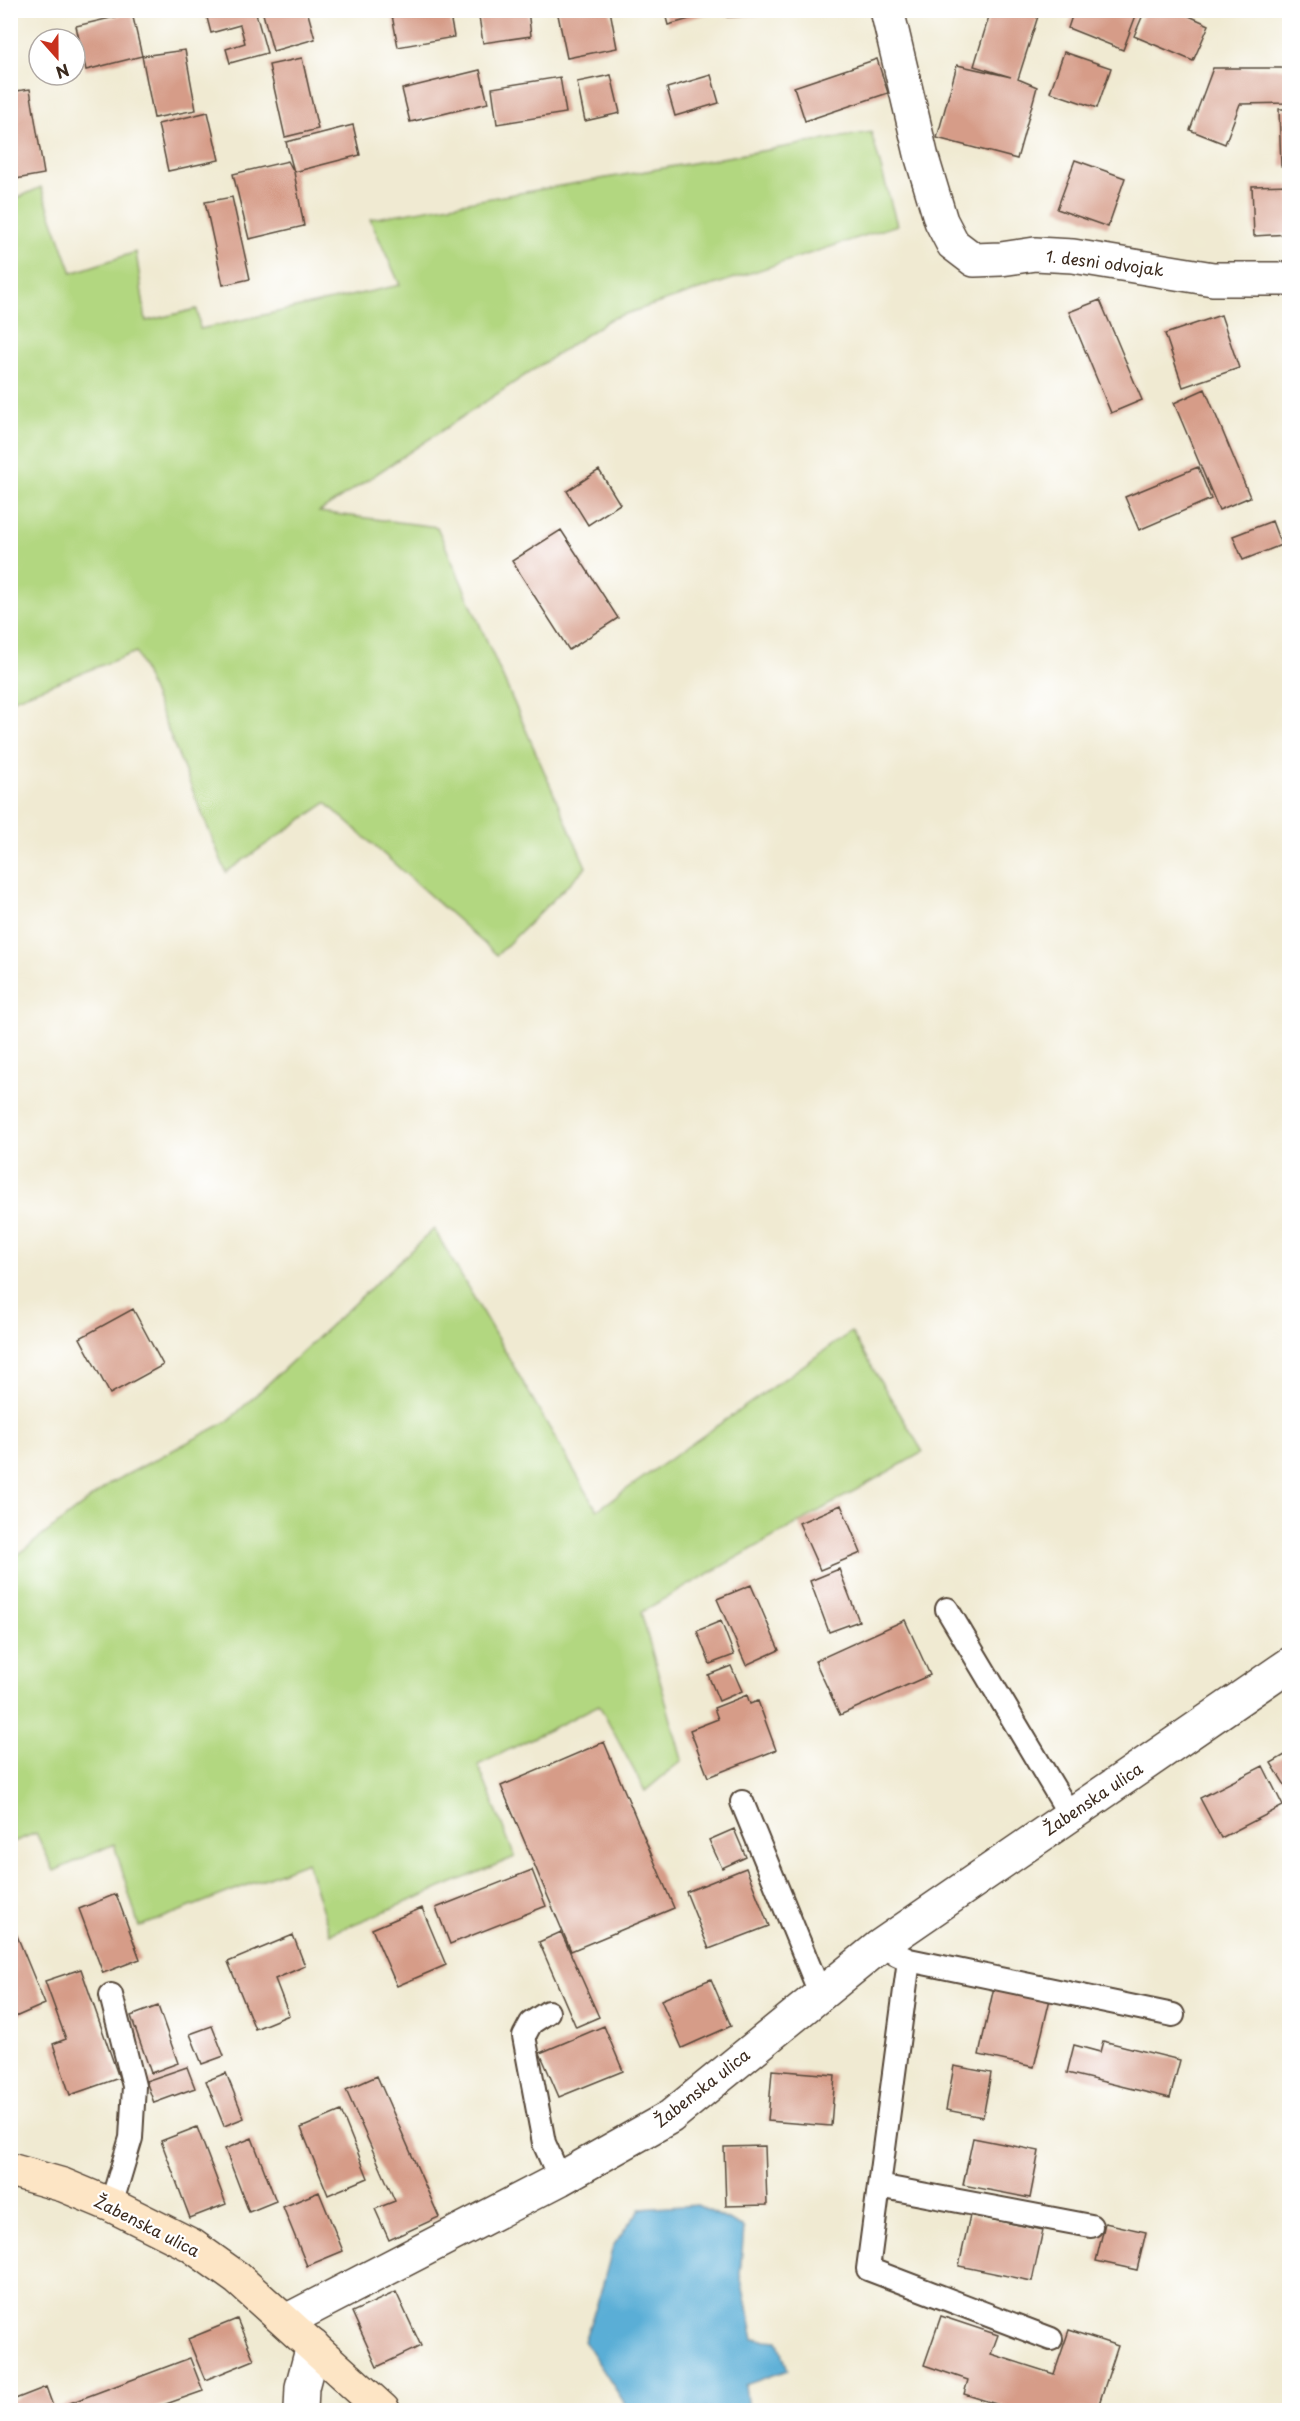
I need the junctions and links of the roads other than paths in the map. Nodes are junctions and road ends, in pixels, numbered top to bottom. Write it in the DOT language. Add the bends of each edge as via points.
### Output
graph roads {
  1 [pos="887,10"];
  2 [pos="1290,279"];
  3 [pos="947,1609"];
  4 [pos="1290,1665"];
  5 [pos="742,1802"];
  6 [pos="1070,1815"];
  7 [pos="880,1946"];
  8 [pos="909,1960"];
  9 [pos="820,1993"];
  10 [pos="111,1995"];
  11 [pos="548,2012"];
  12 [pos="1173,2015"];
  13 [pos="10,2170"];
  14 [pos="560,2179"];
  15 [pos="879,2186"];
  16 [pos="111,2205"];
  17 [pos="1091,2226"];
  18 [pos="286,2321"];
  19 [pos="1051,2339"];
  20 [pos="313,2346"];
  21 [pos="301,2410"];
  22 [pos="383,2410"];
  1 -- 2 [label="street, 1. desni odvojak" via="922,158 942,221 953,244 974,260 1035,254 1214,279"];
  3 -- 6 [label="lane"];
  4 -- 6 [label="street, Žabenska ulica"];
  5 -- 9 [label="lane"];
  6 -- 7 [label="street, Žabenska ulica"];
  7 -- 8 [label="lane"];
  7 -- 9 [label="street, Žabenska ulica"];
  8 -- 12 [label="lane"];
  8 -- 15 [label="lane"];
  9 -- 14 [label="street, Žabenska ulica" via="670,2117"];
  10 -- 16 [label="lane" via="134,2086 131,2138"];
  11 -- 14 [label="lane" via="531,2023 524,2036 544,2143"];
  13 -- 16 [label="street, Žabenska ulica" via="63,2185"];
  14 -- 18 [label="street, Žabenska ulica"];
  15 -- 17 [label="lane"];
  15 -- 19 [label="lane" via="868,2269"];
  16 -- 18 [label="street, Žabenska ulica" via="191,2245"];
  18 -- 20 [label="street"];
  20 -- 21 [label="street" via="302,2387"];
  20 -- 22 [label="street"];
}
